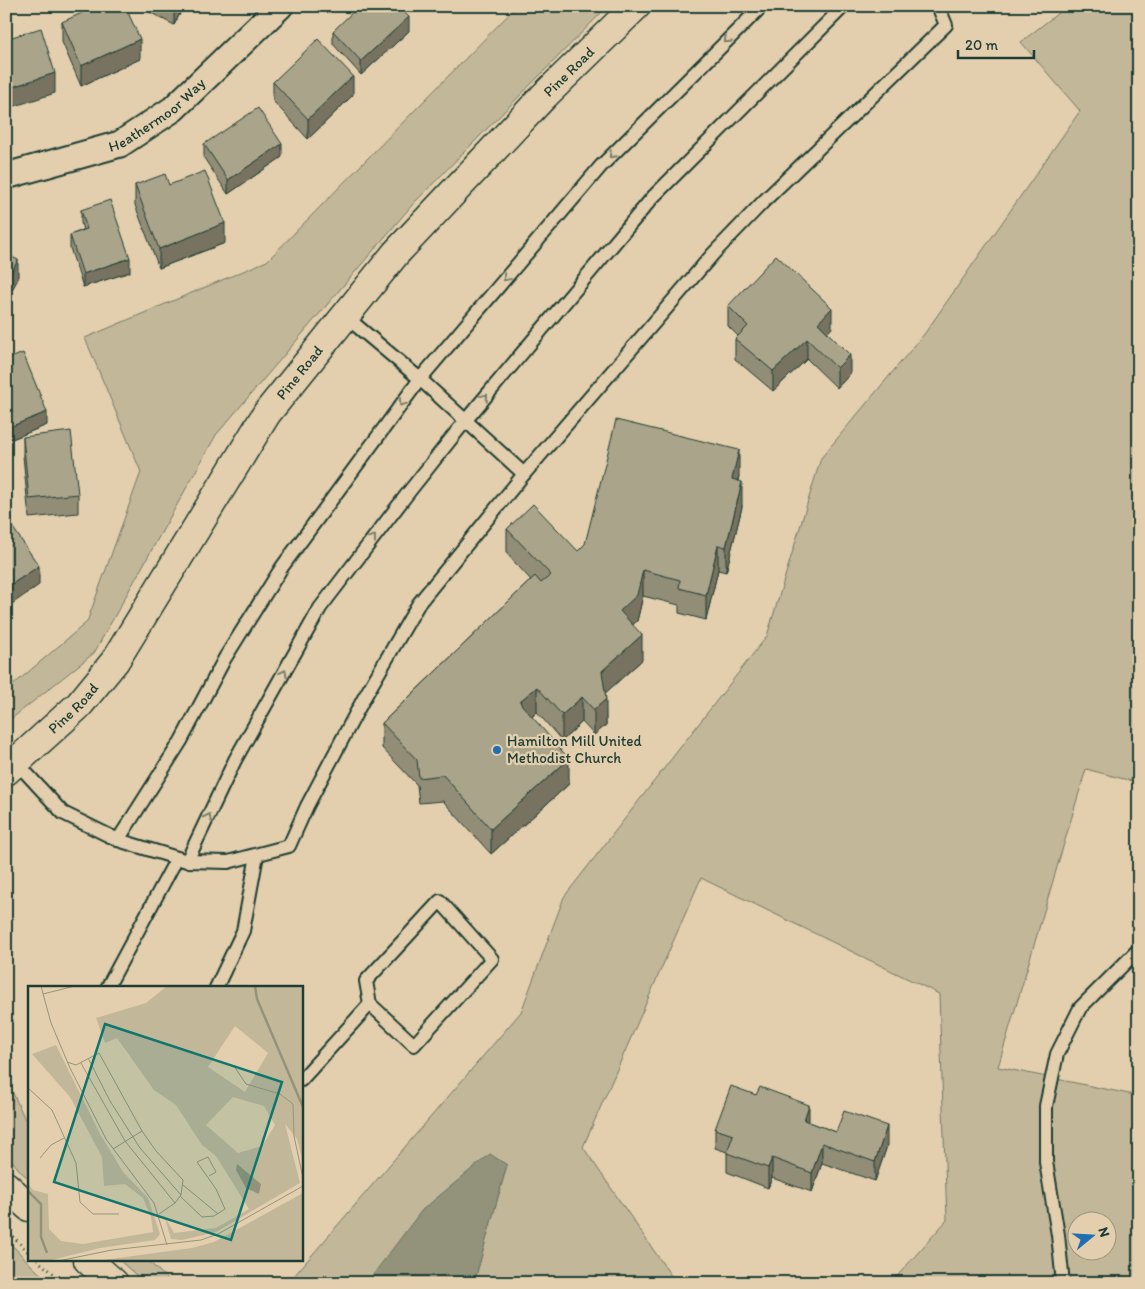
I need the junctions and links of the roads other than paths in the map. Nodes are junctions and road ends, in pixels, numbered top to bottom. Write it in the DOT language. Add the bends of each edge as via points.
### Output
graph roads {
  1 [pos="280,6"];
  2 [pos="636,6"];
  3 [pos="762,6"];
  4 [pos="844,6"];
  5 [pos="938,6"];
  6 [pos="6,176"];
  7 [pos="345,316"];
  8 [pos="420,379"];
  9 [pos="466,420"];
  10 [pos="524,474"];
  11 [pos="11,767"];
  12 [pos="118,840"];
  13 [pos="257,855"];
  14 [pos="182,859"];
  15 [pos="1139,949"];
  16 [pos="108,986"];
  17 [pos="217,986"];
  18 [pos="370,1004"];
  19 [pos="302,1079"];
  20 [pos="6,1186"];
  21 [pos="28,1206"];
  22 [pos="90,1262"];
  23 [pos="114,1283"];
  24 [pos="1063,1283"];
  1 -- 6 [label="street, Heathermoor Way" via="173,109 120,144"];
  2 -- 7 [label="street, Pine Road" via="543,97 396,253"];
  3 -- 8 [label="lane, one-way" via="601,166"];
  9 -- 4 [label="lane, one-way" via="653,197"];
  5 -- 10 [label="lane" via="946,24 713,254"];
  7 -- 8 [label="lane"];
  7 -- 11 [label="street, Pine Road" via="267,414 115,661 80,705"];
  8 -- 9 [label="lane"];
  8 -- 12 [label="lane, one-way" via="282,567 225,658 181,741"];
  9 -- 10 [label="lane"];
  14 -- 9 [label="lane, one-way" via="320,608"];
  10 -- 13 [label="lane" via="419,603 360,706 288,846"];
  11 -- 12 [label="lane" via="63,813"];
  12 -- 14 [label="lane"];
  13 -- 14 [label="lane" via="228,862"];
  13 -- 17 [label="lane" via="243,931"];
  14 -- 16 [label="lane"];
  15 -- 24 [label="lane" via="1080,1008 1057,1054 1046,1106 1046,1162"];
  18 -- 18 [label="lane" via="366,981 440,901 492,959 414,1044"];
  18 -- 19 [label="lane"];
  20 -- 21 [label="street"];
  22 -- 23 [label="street"];
}
